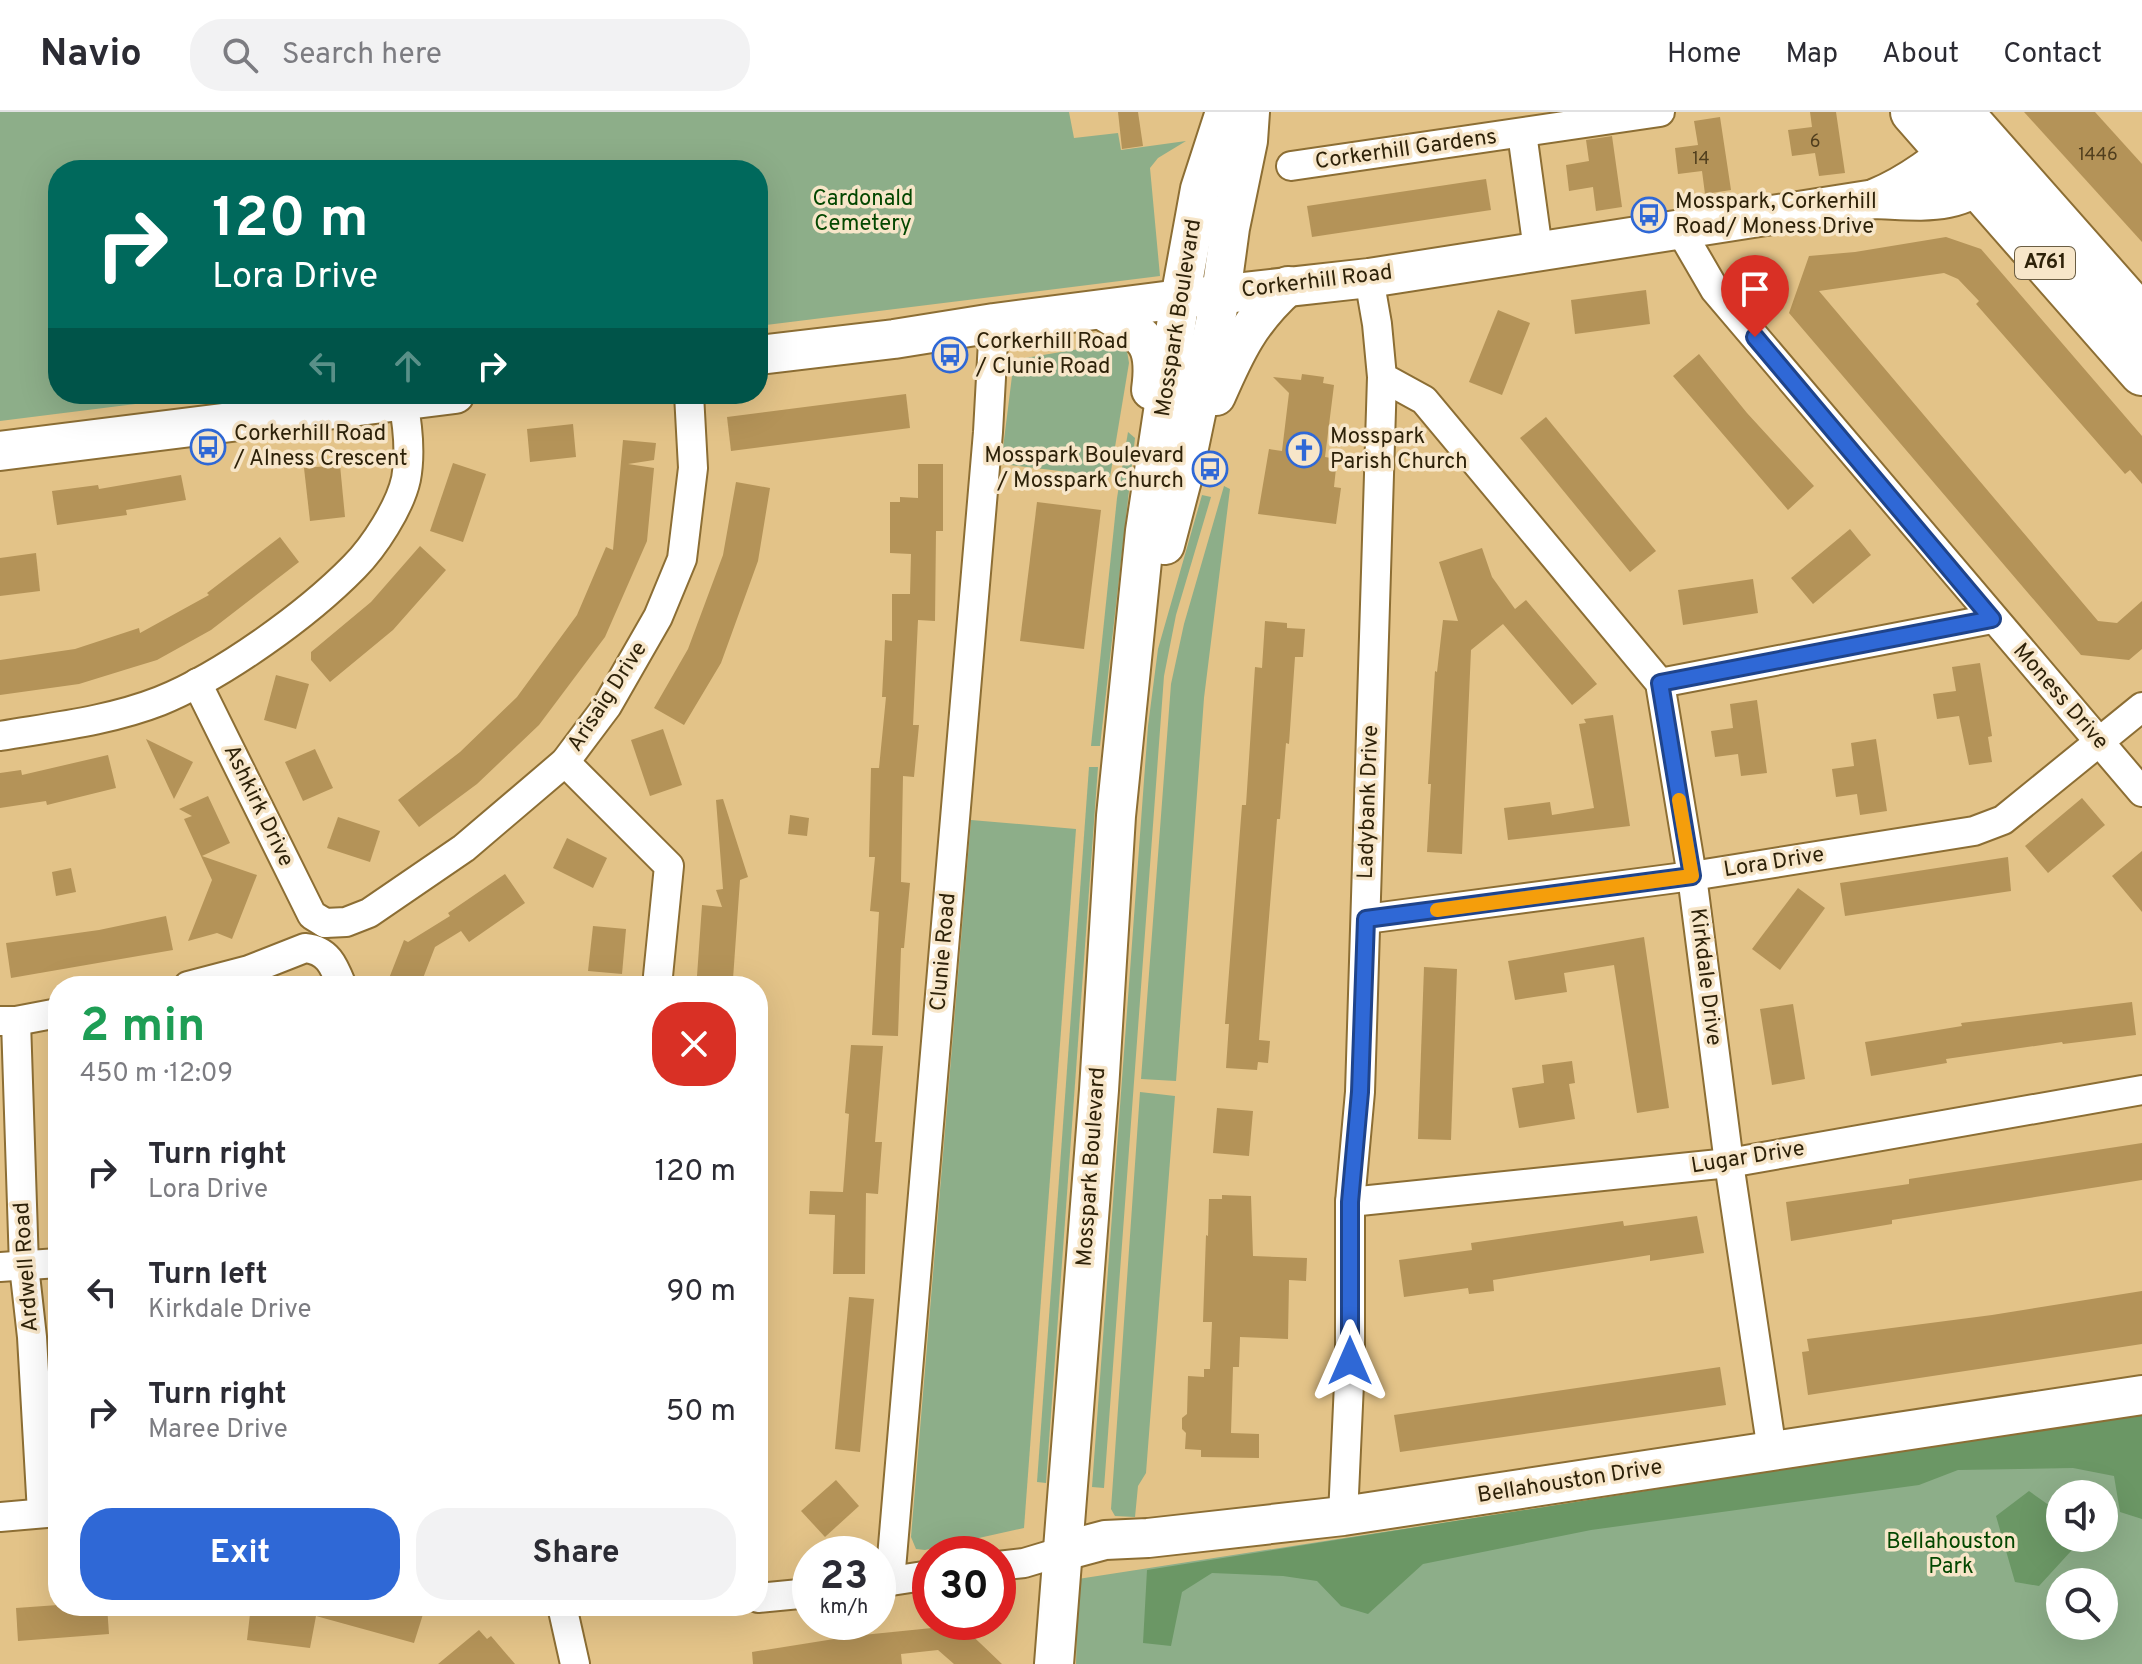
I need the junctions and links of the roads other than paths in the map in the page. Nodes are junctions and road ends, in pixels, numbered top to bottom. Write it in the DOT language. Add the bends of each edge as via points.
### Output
graph roads {
  1 [pos="1225,112"];
  2 [pos="1250,112"];
  3 [pos="1660,112"];
  4 [pos="1913,112"];
  5 [pos="1961,132"];
  6 [pos="1522,133"];
  7 [pos="1291,166"];
  8 [pos="1993,177"];
  9 [pos="1875,199"];
  10 [pos="1230,228"];
  11 [pos="1679,228"];
  12 [pos="1538,250"];
  13 [pos="1369,278"];
  14 [pos="1288,286"];
  15 [pos="1221,294"];
  16 [pos="1180,299"];
  17 [pos="1102,310"];
  18 [pos="2142,318"];
  19 [pos="994,323"];
  20 [pos="768,354"];
  21 [pos="2142,373"];
  22 [pos="1382,377"];
  23 [pos="379,404"];
  24 [pos="404,404"];
  25 [pos="690,404"];
  26 [pos="0,451"];
  27 [pos="1183,476"];
  28 [pos="1145,531"];
  29 [pos="1992,619"];
  30 [pos="1131,671"];
  31 [pos="197,683"];
  32 [pos="1660,683"];
  33 [pos="2142,707"];
  34 [pos="0,736"];
  35 [pos="2100,742"];
  36 [pos="565,762"];
  37 [pos="2142,792"];
  38 [pos="1692,876"];
  39 [pos="1366,919"];
  40 [pos="320,936"];
  41 [pos="226,976"];
  42 [pos="337,976"];
  43 [pos="658,976"];
  44 [pos="48,1015"];
  45 [pos="8,1021"];
  46 [pos="2142,1090"];
  47 [pos="1729,1163"];
  48 [pos="1350,1202"];
  49 [pos="48,1264"];
  50 [pos="12,1266"];
  51 [pos="2142,1395"];
  52 [pos="1772,1451"];
  53 [pos="48,1493"];
  54 [pos="48,1512"];
  55 [pos="1343,1516"];
  56 [pos="0,1517"];
  57 [pos="888,1536"];
  58 [pos="1064,1551"];
  59 [pos="1016,1564"];
  60 [pos="792,1595"];
  61 [pos="768,1597"];
  62 [pos="564,1616"];
  63 [pos="575,1664"];
  64 [pos="1054,1664"];
  1 -- 16 [label="street, Mosspark Boulevard" via="1200,189"];
  2 -- 10 [label="street, Mosspark Boulevard"];
  3 -- 6 [label="street, Corkerhill Gardens"];
  4 -- 5 [label="main road, A761"];
  5 -- 8 [label="main road, A761"];
  5 -- 9 [label="street, Corkerhill Road" via="1901,188"];
  6 -- 7 [label="street, Corkerhill Gardens"];
  6 -- 12 [label="street, Corkerhill Gardens"];
  8 -- 9 [label="street, Corkerhill Road" via="1935,201"];
  8 -- 18 [label="main road, A761"];
  8 -- 21 [label="main road, A761"];
  9 -- 11 [label="street, Corkerhill Road"];
  10 -- 14 [label="street" via="1258,265"];
  10 -- 15 [label="street, Mosspark Boulevard"];
  11 -- 12 [label="street, Corkerhill Road"];
  11 -- 29 [label="street, Moness Drive" via="1715,290"];
  12 -- 13 [label="street, Corkerhill Road"];
  13 -- 14 [label="street, Corkerhill Road"];
  13 -- 22 [label="street"];
  14 -- 15 [label="street, Corkerhill Road"];
  14 -- 27 [label="street" via="1242,338"];
  15 -- 16 [label="street, Corkerhill Road"];
  15 -- 27 [label="street, Mosspark Boulevard"];
  16 -- 17 [label="street, Corkerhill Road"];
  16 -- 28 [label="street, Mosspark Boulevard"];
  17 -- 19 [label="street, Corkerhill Road"];
  17 -- 28 [label="street" via="1135,331 1152,352 1143,463"];
  19 -- 20 [label="street, Corkerhill Road"];
  19 -- 57 [label="street, Clunie Road"];
  22 -- 32 [label="street" via="1424,400"];
  22 -- 39 [label="street, Ladybank Drive"];
  23 -- 26 [label="street"];
  24 -- 31 [label="street" via="409,435 405,480 392,514 355,566 276,634"];
  25 -- 36 [label="street, Arisaig Drive" via="693,468 682,559 631,667"];
  27 -- 30 [label="street, Mosspark Boulevard"];
  28 -- 30 [label="street, Mosspark Boulevard"];
  29 -- 32 [label="street"];
  29 -- 35 [label="street, Moness Drive"];
  30 -- 58 [label="street, Mosspark Boulevard"];
  31 -- 34 [label="street" via="110,717"];
  31 -- 40 [label="street, Ashkirk Drive"];
  32 -- 38 [label="street, Kirkdale Drive"];
  33 -- 35 [label="street, Lora Drive"];
  35 -- 37 [label="street, Moness Drive"];
  35 -- 38 [label="street, Lora Drive" via="2003,820 1974,831"];
  36 -- 40 [label="street, Arisaig Drive" via="464,848 369,913"];
  36 -- 43 [label="street" via="669,866"];
  38 -- 39 [label="street, Lora Drive"];
  38 -- 47 [label="street, Kirkdale Drive"];
  39 -- 48 [label="street, Ladybank Drive"];
  40 -- 41 [label="street, Arisaig Drive" via="305,948"];
  40 -- 42 [label="street, Ashkirk Drive"];
  44 -- 45 [label="street"];
  45 -- 50 [label="street, Ardwell Road"];
  46 -- 47 [label="street, Lugar Drive"];
  47 -- 48 [label="street, Lugar Drive"];
  47 -- 52 [label="street, Kirkdale Drive"];
  48 -- 55 [label="street, Ladybank Drive"];
  49 -- 50 [label="street"];
  50 -- 53 [label="street, Ardwell Road" via="32,1337"];
  51 -- 52 [label="street, Bellahouston Drive"];
  52 -- 55 [label="street, Bellahouston Drive"];
  54 -- 56 [label="street"];
  55 -- 58 [label="street, Bellahouston Drive" via="1105,1540"];
  58 -- 59 [label="street, Bellahouston Drive"];
  58 -- 64 [label="street, Mosspark Boulevard"];
  60 -- 61 [label="street"];
  62 -- 63 [label="street"];
}
